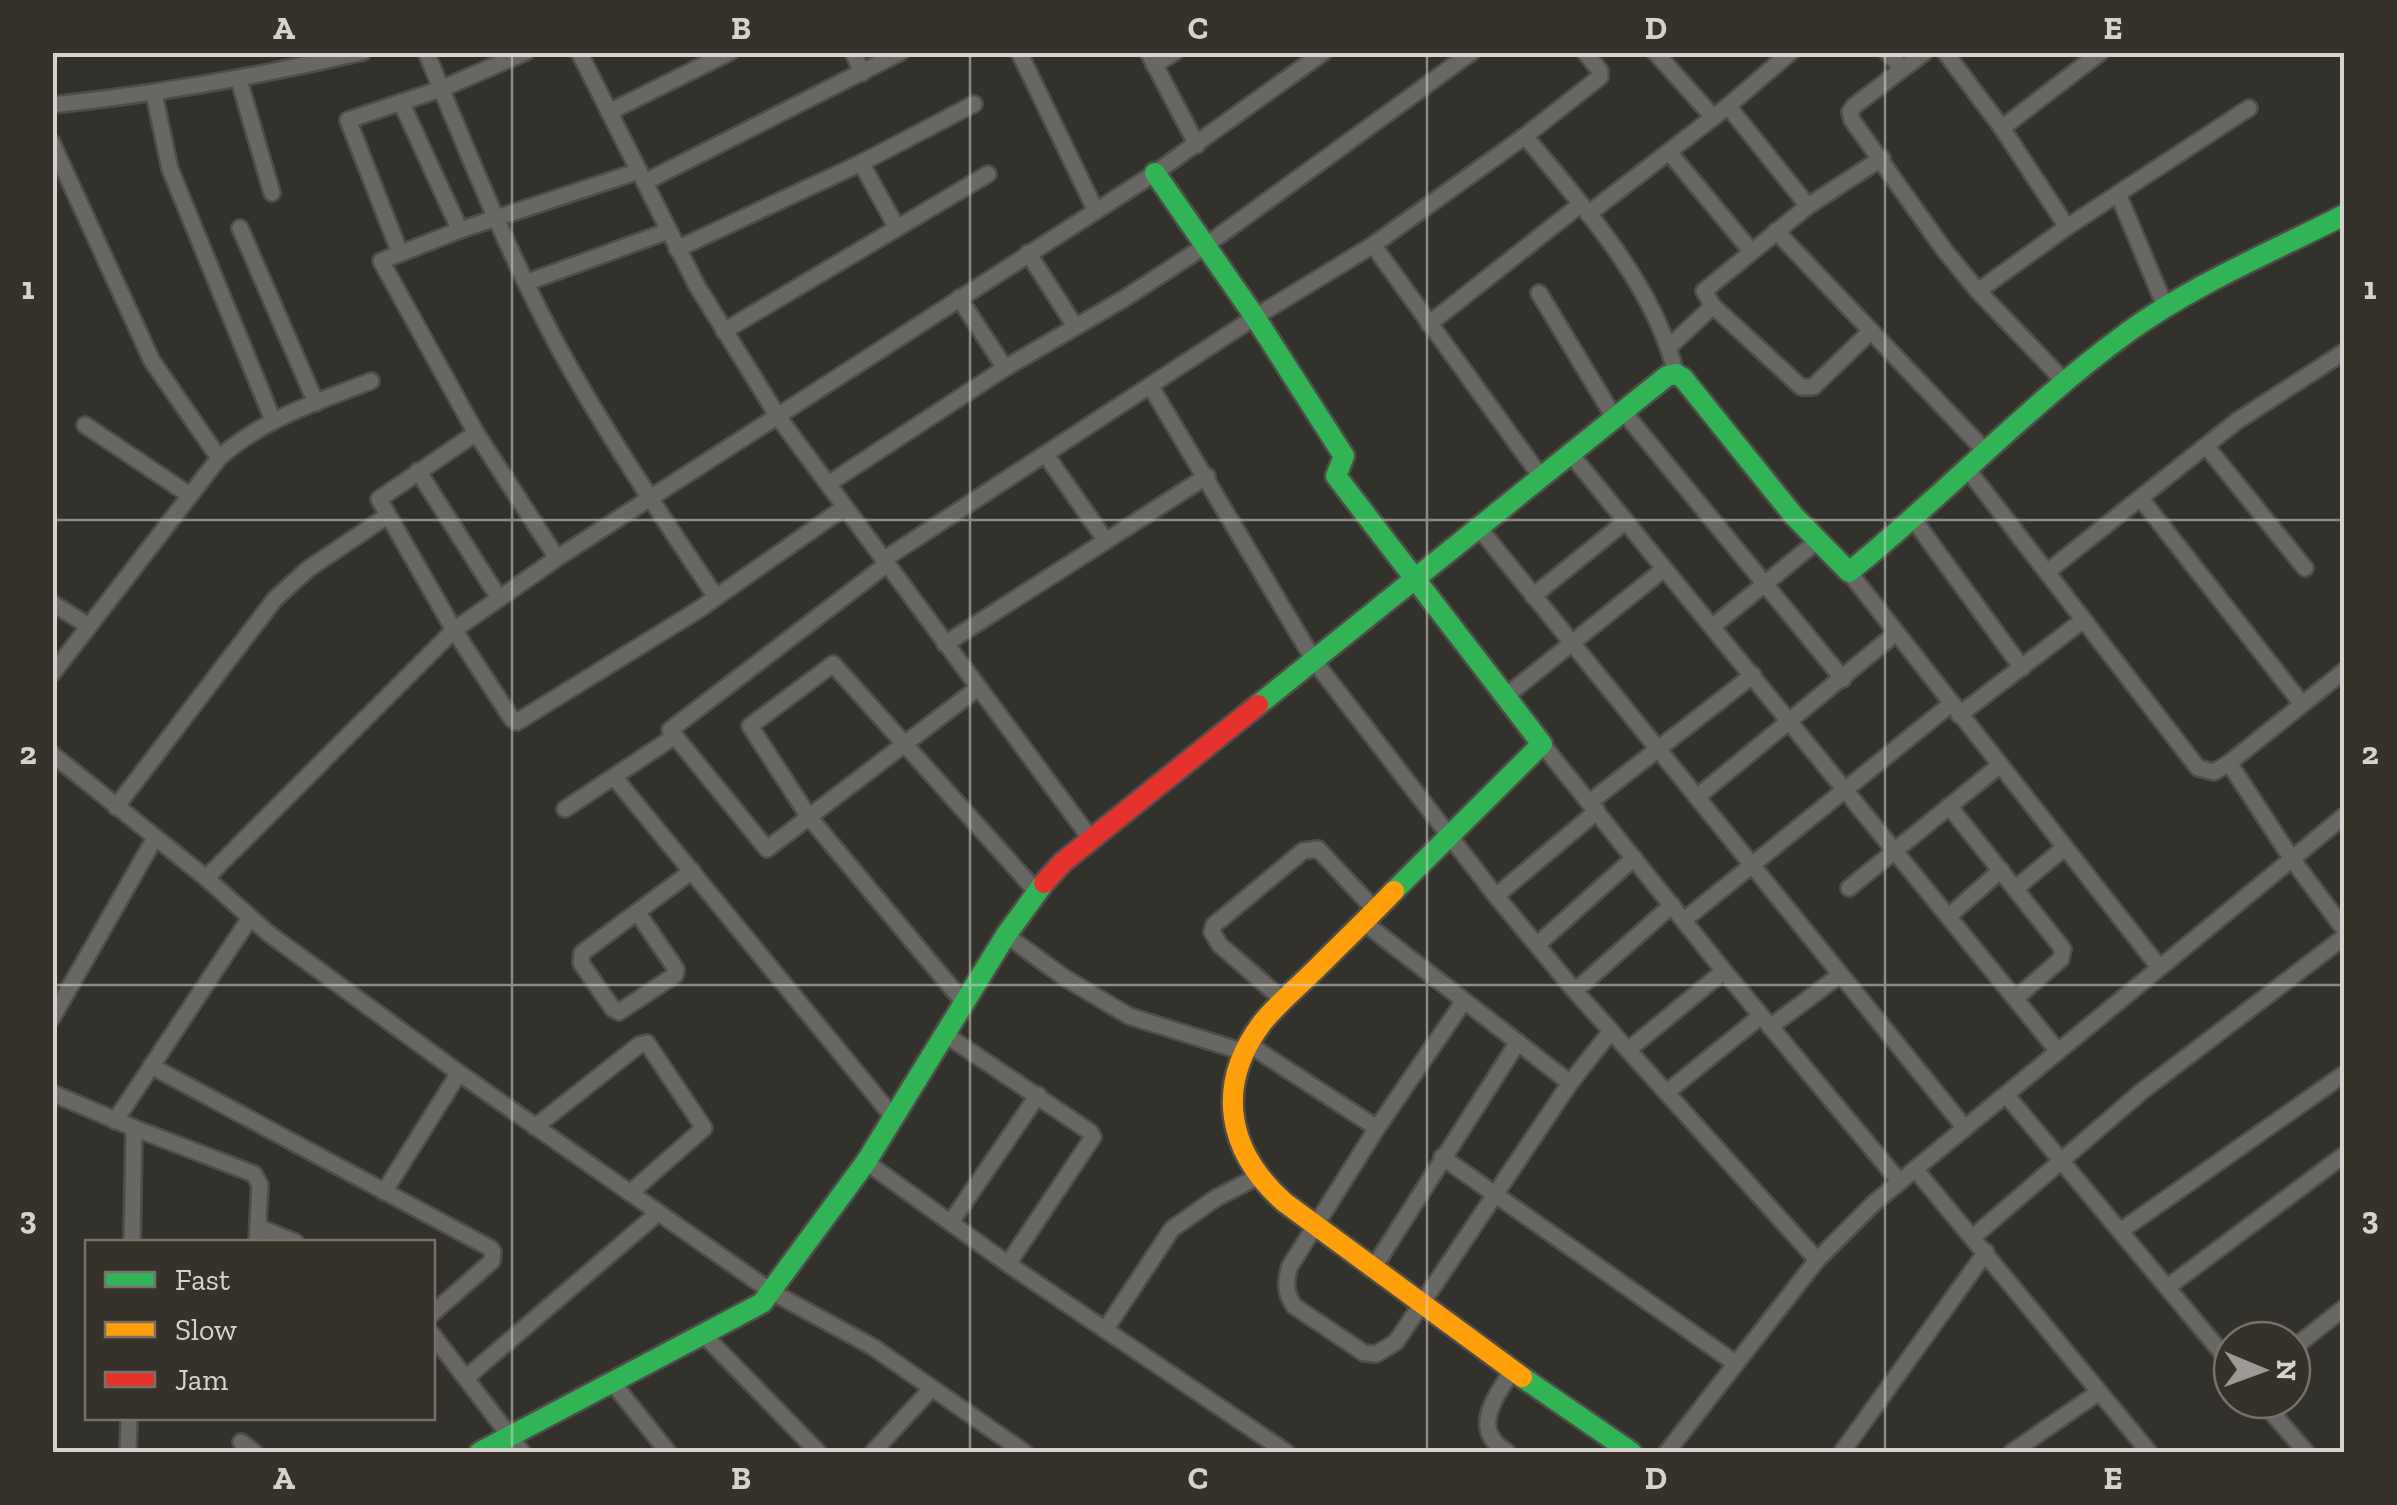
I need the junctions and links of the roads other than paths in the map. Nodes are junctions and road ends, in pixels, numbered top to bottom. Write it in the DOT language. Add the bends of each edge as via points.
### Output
graph roads {
  1 [pos="363,52"];
  2 [pos="426,52"];
  3 [pos="526,52"];
  4 [pos="579,52"];
  5 [pos="730,52"];
  6 [pos="852,52"];
  7 [pos="901,52"];
  8 [pos="1019,52"];
  9 [pos="1174,52"];
  10 [pos="1324,52"];
  11 [pos="1472,52"];
  12 [pos="1585,52"];
  13 [pos="1656,52"];
  14 [pos="1791,52"];
  15 [pos="1887,52"];
  16 [pos="1925,52"];
  17 [pos="1945,52"];
  18 [pos="2101,52"];
  19 [pos="1151,58"];
  20 [pos="1902,68"];
  21 [pos="862,73"];
  22 [pos="239,80"];
  23 [pos="441,89"];
  24 [pos="154,94"];
  25 [pos="401,102"];
  26 [pos="974,104"];
  27 [pos="52,105"];
  28 [pos="1728,106"];
  29 [pos="2250,108"];
  30 [pos="609,112"];
  31 [pos="1713,117"];
  32 [pos="2002,128"];
  33 [pos="1525,136"];
  34 [pos="52,142"];
  35 [pos="1197,144"];
  36 [pos="1669,152"];
  37 [pos="1882,158"];
  38 [pos="861,162"];
  39 [pos="1155,173"];
  40 [pos="988,174"];
  41 [pos="642,177"];
  42 [pos="272,193"];
  43 [pos="2118,194"];
  44 [pos="1808,206"];
  45 [pos="1584,209"];
  46 [pos="1096,210"];
  47 [pos="2344,216"];
  48 [pos="498,218"];
  49 [pos="896,226"];
  50 [pos="240,228"];
  51 [pos="2067,228"];
  52 [pos="460,230"];
  53 [pos="668,231"];
  54 [pos="1776,232"];
  55 [pos="1373,245"];
  56 [pos="1205,246"];
  57 [pos="678,249"];
  58 [pos="400,252"];
  59 [pos="1750,252"];
  60 [pos="1028,253"];
  61 [pos="528,282"];
  62 [pos="1978,292"];
  63 [pos="1538,293"];
  64 [pos="959,298"];
  65 [pos="1713,306"];
  66 [pos="2165,306"];
  67 [pos="1255,318"];
  68 [pos="1429,324"];
  69 [pos="1075,326"];
  70 [pos="724,330"];
  71 [pos="1871,331"];
  72 [pos="1669,347"];
  73 [pos="2344,352"];
  74 [pos="1005,368"];
  75 [pos="1676,374"];
  76 [pos="370,381"];
  77 [pos="2065,382"];
  78 [pos="1152,387"];
  79 [pos="316,403"];
  80 [pos="1618,414"];
  81 [pos="779,418"];
  82 [pos="273,420"];
  83 [pos="85,425"];
  84 [pos="476,433"];
  85 [pos="2206,446"];
  86 [pos="1570,453"];
  87 [pos="1987,453"];
  88 [pos="1046,455"];
  89 [pos="219,458"];
  90 [pos="1968,470"];
  91 [pos="418,471"];
  92 [pos="1207,476"];
  93 [pos="1540,476"];
  94 [pos="828,484"];
  95 [pos="188,494"];
  96 [pos="2141,499"];
  97 [pos="651,500"];
  98 [pos="845,507"];
  99 [pos="387,516"];
  100 [pos="1914,520"];
  101 [pos="1626,521"];
  102 [pos="1479,528"];
  103 [pos="1106,541"];
  104 [pos="1816,542"];
  105 [pos="557,558"];
  106 [pos="885,562"];
  107 [pos="2306,568"];
  108 [pos="1664,569"];
  109 [pos="1849,572"];
  110 [pos="2047,572"];
  111 [pos="1414,580"];
  112 [pos="1765,584"];
  113 [pos="1533,596"];
  114 [pos="716,597"];
  115 [pos="498,598"];
  116 [pos="52,603"];
  117 [pos="2082,621"];
  118 [pos="89,626"];
  119 [pos="1713,626"];
  120 [pos="454,630"];
  121 [pos="1896,633"];
  122 [pos="1570,643"];
  123 [pos="945,644"];
  124 [pos="1315,662"];
  125 [pos="2022,668"];
  126 [pos="2344,671"];
  127 [pos="52,674"];
  128 [pos="1752,674"];
  129 [pos="1843,679"];
  130 [pos="978,688"];
  131 [pos="1506,696"];
  132 [pos="2302,704"];
  133 [pos="1955,709"];
  134 [pos="1792,722"];
  135 [pos="676,736"];
  136 [pos="904,744"];
  137 [pos="1542,744"];
  138 [pos="1658,750"];
  139 [pos="53,756"];
  140 [pos="2229,762"];
  141 [pos="1999,766"];
  142 [pos="614,777"];
  143 [pos="1845,789"];
  144 [pos="1697,797"];
  145 [pos="1593,806"];
  146 [pos="1949,806"];
  147 [pos="116,807"];
  148 [pos="565,810"];
  149 [pos="2344,816"];
  150 [pos="809,817"];
  151 [pos="1450,836"];
  152 [pos="155,838"];
  153 [pos="1091,839"];
  154 [pos="2064,848"];
  155 [pos="1894,850"];
  156 [pos="1634,858"];
  157 [pos="2292,859"];
  158 [pos="1752,866"];
  159 [pos="2001,870"];
  160 [pos="692,871"];
  161 [pos="206,878"];
  162 [pos="1849,888"];
  163 [pos="2015,890"];
  164 [pos="1036,891"];
  165 [pos="1496,896"];
  166 [pos="1672,905"];
  167 [pos="637,912"];
  168 [pos="1368,915"];
  169 [pos="1948,916"];
  170 [pos="250,918"];
  171 [pos="1684,920"];
  172 [pos="2344,929"];
  173 [pos="1006,934"];
  174 [pos="2339,941"];
  175 [pos="1538,944"];
  176 [pos="2344,960"];
  177 [pos="2159,967"];
  178 [pos="1724,971"];
  179 [pos="1840,975"];
  180 [pos="1575,990"];
  181 [pos="2016,998"];
  182 [pos="1283,1000"];
  183 [pos="1464,1001"];
  184 [pos="965,1004"];
  185 [pos="52,1018"];
  186 [pos="1766,1022"];
  187 [pos="1611,1030"];
  188 [pos="946,1035"];
  189 [pos="1518,1042"];
  190 [pos="1246,1048"];
  191 [pos="1628,1050"];
  192 [pos="2057,1050"];
  193 [pos="151,1066"];
  194 [pos="459,1073"];
  195 [pos="2344,1074"];
  196 [pos="1570,1083"];
  197 [pos="1667,1092"];
  198 [pos="52,1093"];
  199 [pos="1038,1095"];
  200 [pos="2007,1096"];
  201 [pos="894,1118"];
  202 [pos="116,1121"];
  203 [pos="535,1127"];
  204 [pos="134,1128"];
  205 [pos="1376,1128"];
  206 [pos="1965,1128"];
  207 [pos="2344,1155"];
  208 [pos="1442,1157"];
  209 [pos="2062,1158"];
  210 [pos="866,1162"];
  211 [pos="1915,1169"];
  212 [pos="1257,1176"];
  213 [pos="1899,1181"];
  214 [pos="384,1192"];
  215 [pos="630,1193"];
  216 [pos="1496,1195"];
  217 [pos="658,1213"];
  218 [pos="951,1222"];
  219 [pos="1316,1227"];
  220 [pos="2122,1230"];
  221 [pos="258,1235"];
  222 [pos="1974,1237"];
  223 [pos="132,1240"];
  224 [pos="284,1240"];
  225 [pos="1986,1252"];
  226 [pos="1816,1260"];
  227 [pos="1008,1264"];
  228 [pos="1374,1267"];
  229 [pos="2169,1286"];
  230 [pos="772,1292"];
  231 [pos="1422,1302"];
  232 [pos="2344,1308"];
  233 [pos="435,1311"];
  234 [pos="1105,1330"];
  235 [pos="2312,1333"];
  236 [pos="704,1336"];
  237 [pos="435,1338"];
  238 [pos="2212,1340"];
  239 [pos="1735,1362"];
  240 [pos="1513,1369"];
  241 [pos="467,1377"];
  242 [pos="612,1382"];
  243 [pos="931,1389"];
  244 [pos="2099,1392"];
  245 [pos="129,1420"];
  246 [pos="2278,1420"];
  247 [pos="516,1444"];
  248 [pos="1623,1451"];
  249 [pos="128,1452"];
  250 [pos="480,1452"];
  251 [pos="668,1452"];
  252 [pos="818,1452"];
  253 [pos="873,1452"];
  254 [pos="1024,1452"];
  255 [pos="1286,1452"];
  256 [pos="1507,1452"];
  257 [pos="1667,1452"];
  258 [pos="1842,1452"];
  259 [pos="2012,1452"];
  260 [pos="2150,1452"];
  261 [pos="2306,1452"];
  1 -- 22 [label="street"];
  2 -- 23 [label="street"];
  3 -- 23 [label="street"];
  4 -- 30 [label="street"];
  5 -- 30 [label="street"];
  6 -- 21 [label="street"];
  7 -- 21 [label="street"];
  8 -- 46 [label="street"];
  9 -- 19 [label="street"];
  10 -- 35 [label="street"];
  11 -- 56 [label="street"];
  12 -- 33 [label="street" via="1600,78"];
  13 -- 31 [label="street"];
  14 -- 28 [label="street"];
  15 -- 20 [label="street"];
  16 -- 20 [label="street"];
  17 -- 32 [label="street"];
  18 -- 32 [label="street"];
  19 -- 35 [label="street"];
  20 -- 37 [label="street" via="1850,112"];
  21 -- 41 [label="street"];
  22 -- 24 [label="street"];
  22 -- 42 [label="street"];
  23 -- 25 [label="street"];
  23 -- 48 [label="street"];
  24 -- 27 [label="street"];
  24 -- 82 [label="street" via="170,169"];
  25 -- 52 [label="street"];
  25 -- 58 [label="street" via="350,117 348,124"];
  26 -- 38 [label="street"];
  28 -- 31 [label="street"];
  28 -- 44 [label="street"];
  29 -- 43 [label="street"];
  30 -- 41 [label="street"];
  31 -- 36 [label="street"];
  32 -- 51 [label="street"];
  33 -- 45 [label="street"];
  33 -- 55 [label="street"];
  34 -- 89 [label="street" via="152,362"];
  35 -- 39 [label="street"];
  36 -- 45 [label="street"];
  36 -- 59 [label="street"];
  37 -- 44 [label="street"];
  37 -- 62 [label="street"];
  38 -- 49 [label="street"];
  38 -- 57 [label="street"];
  39 -- 46 [label="street"];
  39 -- 56 [label="street"];
  40 -- 49 [label="street"];
  41 -- 48 [label="street"];
  41 -- 53 [label="street"];
  43 -- 51 [label="street"];
  43 -- 66 [label="street"];
  44 -- 54 [label="street"];
  45 -- 68 [label="street"];
  45 -- 72 [label="street" via="1637,284"];
  46 -- 60 [label="street"];
  47 -- 66 [label="street"];
  48 -- 52 [label="street"];
  48 -- 61 [label="street"];
  49 -- 70 [label="street"];
  50 -- 79 [label="street"];
  51 -- 62 [label="street"];
  52 -- 58 [label="street"];
  53 -- 57 [label="street"];
  53 -- 61 [label="street"];
  54 -- 59 [label="street"];
  54 -- 71 [label="street"];
  55 -- 67 [label="street"];
  55 -- 68 [label="street"];
  56 -- 67 [label="street"];
  56 -- 69 [label="street"];
  57 -- 70 [label="street"];
  58 -- 84 [label="street" via="381,266"];
  59 -- 65 [label="street" via="1708,285 1706,299"];
  60 -- 64 [label="street"];
  60 -- 69 [label="street"];
  61 -- 97 [label="street" via="561,351"];
  62 -- 77 [label="street"];
  63 -- 80 [label="street"];
  64 -- 74 [label="street"];
  64 -- 81 [label="street"];
  65 -- 71 [label="street" via="1801,387 1808,388"];
  65 -- 72 [label="street"];
  66 -- 77 [label="street"];
  67 -- 78 [label="street"];
  67 -- 111 [label="street" via="1344,456 1336,476"];
  68 -- 93 [label="street"];
  69 -- 74 [label="street"];
  70 -- 81 [label="street"];
  71 -- 87 [label="street"];
  72 -- 75 [label="street"];
  73 -- 85 [label="street"];
  74 -- 94 [label="street"];
  75 -- 80 [label="street"];
  75 -- 104 [label="street"];
  76 -- 79 [label="street"];
  77 -- 87 [label="street"];
  78 -- 88 [label="street"];
  78 -- 92 [label="street"];
  79 -- 82 [label="street"];
  80 -- 86 [label="street"];
  80 -- 112 [label="street"];
  81 -- 94 [label="street"];
  81 -- 97 [label="street"];
  82 -- 89 [label="street"];
  83 -- 95 [label="street"];
  84 -- 91 [label="street"];
  84 -- 105 [label="street"];
  85 -- 96 [label="street"];
  85 -- 107 [label="street"];
  86 -- 93 [label="street"];
  86 -- 101 [label="street"];
  87 -- 90 [label="street"];
  88 -- 103 [label="street"];
  88 -- 106 [label="street"];
  89 -- 95 [label="street"];
  90 -- 100 [label="street"];
  90 -- 110 [label="street"];
  91 -- 99 [label="street" via="381,495"];
  91 -- 115 [label="street"];
  92 -- 103 [label="street"];
  92 -- 124 [label="street"];
  93 -- 102 [label="street"];
  94 -- 98 [label="street"];
  95 -- 118 [label="street"];
  96 -- 110 [label="street"];
  96 -- 132 [label="street"];
  97 -- 105 [label="street"];
  97 -- 114 [label="street"];
  98 -- 106 [label="street"];
  98 -- 114 [label="street"];
  99 -- 120 [label="street"];
  99 -- 147 [label="street" via="274,599"];
  100 -- 109 [label="street"];
  100 -- 125 [label="street"];
  101 -- 108 [label="street"];
  101 -- 113 [label="street"];
  102 -- 111 [label="street"];
  102 -- 113 [label="street"];
  103 -- 123 [label="street"];
  104 -- 109 [label="street"];
  104 -- 112 [label="street"];
  105 -- 115 [label="street"];
  106 -- 123 [label="street"];
  106 -- 135 [label="street" via="670,730"];
  108 -- 119 [label="street"];
  108 -- 122 [label="street"];
  109 -- 121 [label="street"];
  110 -- 117 [label="street"];
  111 -- 124 [label="street"];
  111 -- 131 [label="street"];
  112 -- 119 [label="street"];
  112 -- 129 [label="street"];
  113 -- 122 [label="street"];
  114 -- 120 [label="street" via="517,722"];
  115 -- 120 [label="street"];
  116 -- 118 [label="street"];
  117 -- 125 [label="street"];
  117 -- 140 [label="street" via="2198,768 2214,772"];
  118 -- 127 [label="street"];
  119 -- 128 [label="street"];
  120 -- 161 [label="street"];
  121 -- 129 [label="street"];
  121 -- 133 [label="street"];
  122 -- 131 [label="street"];
  122 -- 138 [label="street"];
  123 -- 130 [label="street"];
  124 -- 151 [label="street"];
  124 -- 153 [label="street"];
  125 -- 133 [label="street"];
  126 -- 132 [label="street"];
  128 -- 134 [label="street"];
  128 -- 138 [label="street"];
  129 -- 134 [label="street"];
  130 -- 136 [label="street"];
  130 -- 153 [label="street"];
  131 -- 137 [label="street"];
  132 -- 140 [label="street"];
  133 -- 141 [label="street"];
  133 -- 143 [label="street"];
  134 -- 143 [label="street"];
  134 -- 144 [label="street"];
  135 -- 142 [label="street"];
  135 -- 150 [label="street" via="767,849"];
  136 -- 150 [label="street"];
  136 -- 150 [label="street" via="833,664 750,726"];
  136 -- 164 [label="street"];
  137 -- 145 [label="street"];
  137 -- 151 [label="street"];
  138 -- 144 [label="street"];
  138 -- 145 [label="street"];
  139 -- 147 [label="street"];
  140 -- 157 [label="street"];
  141 -- 146 [label="street"];
  141 -- 154 [label="street"];
  142 -- 148 [label="street"];
  142 -- 160 [label="street"];
  143 -- 155 [label="street"];
  143 -- 158 [label="street"];
  144 -- 158 [label="street"];
  145 -- 156 [label="street"];
  145 -- 165 [label="street"];
  146 -- 155 [label="street"];
  146 -- 159 [label="street"];
  147 -- 152 [label="street"];
  149 -- 157 [label="street"];
  150 -- 184 [label="street"];
  151 -- 165 [label="street"];
  151 -- 168 [label="street"];
  152 -- 161 [label="street"];
  152 -- 185 [label="street"];
  153 -- 164 [label="street"];
  154 -- 163 [label="street"];
  154 -- 177 [label="street"];
  155 -- 162 [label="street"];
  155 -- 169 [label="street"];
  156 -- 166 [label="street"];
  156 -- 175 [label="street"];
  157 -- 172 [label="street"];
  157 -- 177 [label="street"];
  158 -- 171 [label="street"];
  158 -- 179 [label="street"];
  159 -- 163 [label="street"];
  159 -- 169 [label="street"];
  160 -- 167 [label="street"];
  160 -- 201 [label="street"];
  161 -- 170 [label="street"];
  163 -- 181 [label="street" via="2064,954"];
  164 -- 173 [label="street"];
  165 -- 175 [label="street"];
  166 -- 171 [label="street"];
  166 -- 180 [label="street"];
  167 -- 167 [label="street" via="580,957 619,1012 676,975"];
  168 -- 182 [label="street"];
  168 -- 182 [label="street" via="1311,848 1214,925 1214,939"];
  168 -- 183 [label="street"];
  169 -- 181 [label="street"];
  170 -- 193 [label="street"];
  170 -- 194 [label="street"];
  171 -- 178 [label="street"];
  173 -- 184 [label="street"];
  173 -- 190 [label="street" via="1129,1016"];
  174 -- 176 [label="street"];
  174 -- 209 [label="street"];
  175 -- 180 [label="street"];
  177 -- 192 [label="street"];
  178 -- 186 [label="street"];
  178 -- 191 [label="street"];
  179 -- 186 [label="street"];
  179 -- 206 [label="street"];
  180 -- 187 [label="street"];
  181 -- 192 [label="street"];
  182 -- 190 [label="street"];
  183 -- 189 [label="street"];
  183 -- 205 [label="street"];
  184 -- 188 [label="street"];
  186 -- 197 [label="street"];
  186 -- 213 [label="street"];
  187 -- 191 [label="street"];
  187 -- 196 [label="street"];
  188 -- 199 [label="street"];
  188 -- 201 [label="street"];
  189 -- 196 [label="street"];
  189 -- 208 [label="street"];
  190 -- 205 [label="street"];
  190 -- 212 [label="street" via="1232,1103 1234,1128"];
  191 -- 197 [label="street"];
  192 -- 200 [label="street"];
  193 -- 202 [label="street"];
  193 -- 214 [label="street"];
  194 -- 203 [label="street"];
  194 -- 214 [label="street"];
  195 -- 220 [label="street"];
  196 -- 216 [label="street"];
  197 -- 226 [label="street"];
  198 -- 202 [label="street"];
  199 -- 218 [label="street"];
  199 -- 227 [label="street" via="1092,1138"];
  200 -- 206 [label="street"];
  200 -- 209 [label="street"];
  201 -- 210 [label="street"];
  202 -- 204 [label="street"];
  203 -- 215 [label="street"];
  203 -- 215 [label="street" via="646,1043 704,1128"];
  204 -- 221 [label="street" via="254,1174 260,1185"];
  204 -- 223 [label="street"];
  205 -- 219 [label="street"];
  206 -- 211 [label="street"];
  207 -- 229 [label="street"];
  208 -- 216 [label="street"];
  208 -- 228 [label="street"];
  209 -- 220 [label="street"];
  209 -- 222 [label="street"];
  210 -- 218 [label="street"];
  210 -- 230 [label="street"];
  211 -- 213 [label="street"];
  211 -- 222 [label="street"];
  212 -- 219 [label="street"];
  212 -- 234 [label="street" via="1172,1230"];
  213 -- 226 [label="street"];
  214 -- 233 [label="street" via="493,1252 492,1261"];
  215 -- 217 [label="street"];
  216 -- 231 [label="street"];
  216 -- 239 [label="street"];
  217 -- 230 [label="street"];
  217 -- 241 [label="street"];
  218 -- 227 [label="street"];
  219 -- 228 [label="street"];
  219 -- 231 [label="street" via="1286,1280 1294,1306 1364,1353 1376,1354 1396,1342"];
  220 -- 229 [label="street"];
  221 -- 224 [label="street"];
  222 -- 225 [label="street"];
  225 -- 244 [label="street"];
  225 -- 258 [label="street"];
  226 -- 239 [label="street"];
  227 -- 234 [label="street"];
  228 -- 231 [label="street"];
  229 -- 238 [label="street"];
  230 -- 236 [label="street"];
  230 -- 243 [label="street" via="872,1347"];
  231 -- 240 [label="street"];
  232 -- 235 [label="street"];
  234 -- 255 [label="street"];
  236 -- 242 [label="street"];
  236 -- 252 [label="street"];
  237 -- 241 [label="street"];
  239 -- 257 [label="street"];
  240 -- 248 [label="street"];
  240 -- 256 [label="street" via="1488,1410 1486,1426"];
  241 -- 247 [label="street"];
  242 -- 247 [label="street"];
  242 -- 251 [label="street"];
  243 -- 253 [label="street"];
  243 -- 254 [label="street"];
  244 -- 259 [label="street"];
  244 -- 260 [label="street"];
  245 -- 249 [label="street"];
  246 -- 261 [label="street"];
  247 -- 250 [label="street"];
}
